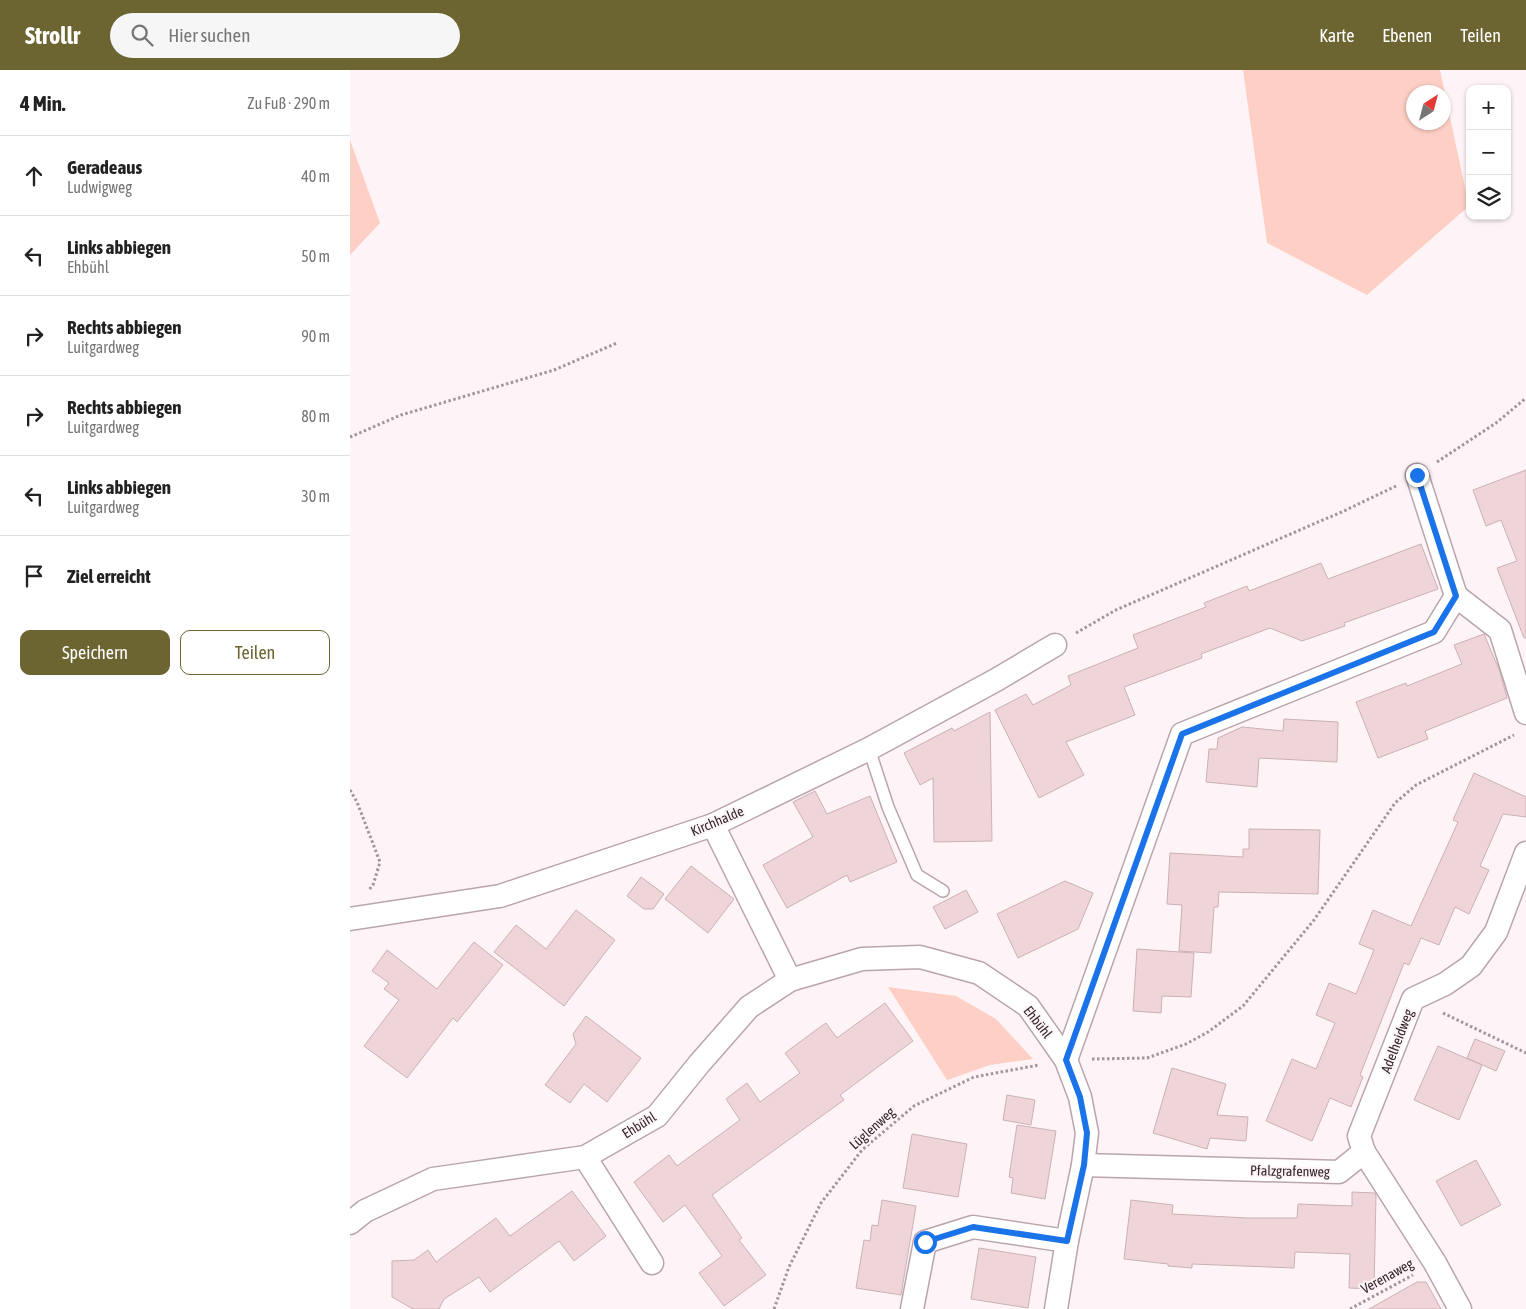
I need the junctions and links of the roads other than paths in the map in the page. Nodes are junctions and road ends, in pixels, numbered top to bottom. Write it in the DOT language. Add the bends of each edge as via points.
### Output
graph roads {
  1 [pos="1417,475"];
  2 [pos="1456,596"];
  3 [pos="1055,645"];
  4 [pos="1522,723"];
  5 [pos="869,749"];
  6 [pos="713,825"];
  7 [pos="1526,853"];
  8 [pos="942,891"];
  9 [pos="350,919"];
  10 [pos="790,980"];
  11 [pos="1066,1060"];
  12 [pos="1364,1152"];
  13 [pos="585,1157"];
  14 [pos="1084,1165"];
  15 [pos="355,1211"];
  16 [pos="1067,1241"];
  17 [pos="652,1263"];
  18 [pos="912,1309"];
  19 [pos="1056,1309"];
  20 [pos="1460,1309"];
  1 -- 2 [label="street"];
  2 -- 4 [label="street" via="1500,630"];
  2 -- 11 [label="street" via="1434,632 1182,734"];
  3 -- 5 [label="street, Kirchhalde"];
  5 -- 6 [label="street, Kirchhalde"];
  5 -- 8 [label="lane" via="888,807 917,875"];
  6 -- 9 [label="street, Kirchhalde" via="500,896"];
  6 -- 10 [label="street"];
  7 -- 12 [label="street, Adelheidweg" via="1496,932 1471,966 1446,984 1413,999 1359,1136"];
  10 -- 11 [label="street, Ehbühl" via="862,959 920,957 979,973 1028,1006"];
  10 -- 13 [label="street, Ehbühl" via="749,1007 657,1116"];
  11 -- 14 [label="street, Ehbühl" via="1080,1097 1087,1133"];
  12 -- 14 [label="street, Pfalzgrafenweg" via="1339,1172"];
  12 -- 20 [label="street" via="1435,1263"];
  13 -- 15 [label="street, Ehbühl" via="433,1179"];
  13 -- 17 [label="street"];
  14 -- 16 [label="street, Ehbühl"];
  16 -- 18 [label="street" via="973,1227 925,1242"];
  16 -- 19 [label="street, Ehbühl"];
}
